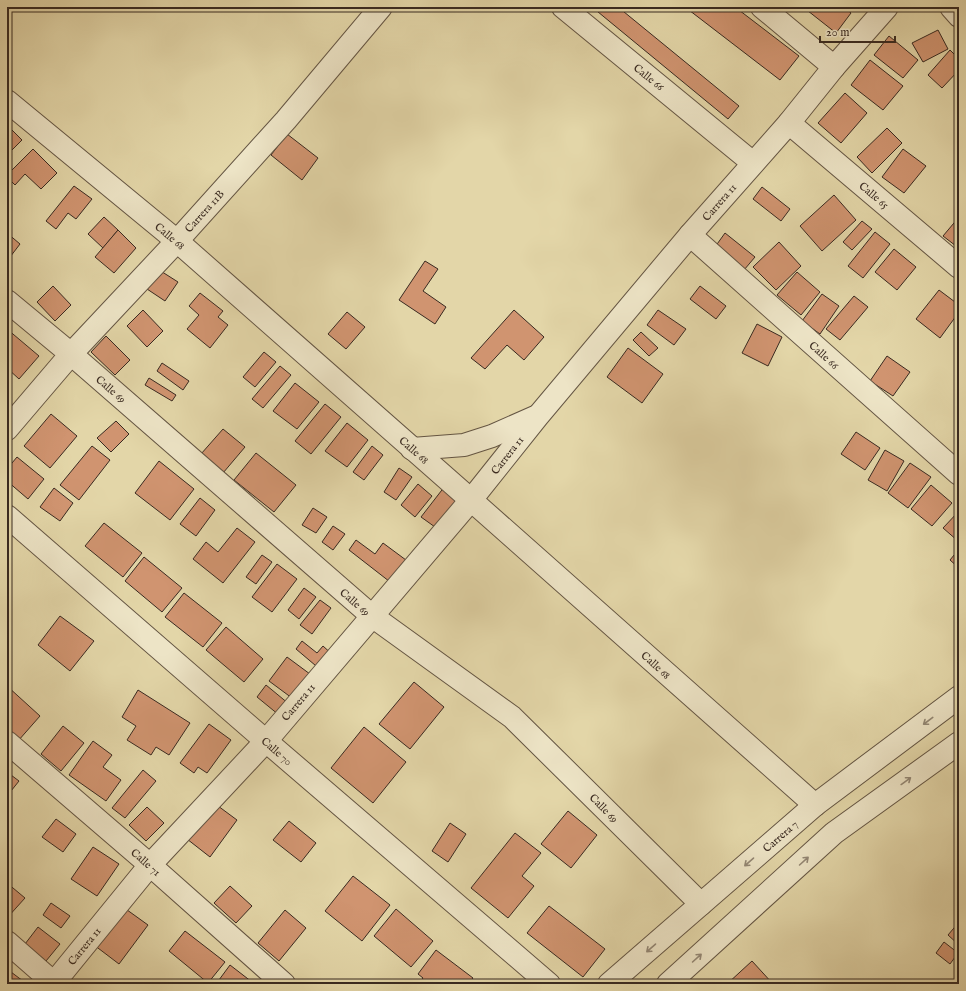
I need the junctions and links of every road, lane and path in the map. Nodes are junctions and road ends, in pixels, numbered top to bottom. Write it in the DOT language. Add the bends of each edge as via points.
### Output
graph roads {
  1 [pos="381,7"];
  2 [pos="563,7"];
  3 [pos="762,7"];
  4 [pos="887,7"];
  5 [pos="951,7"];
  6 [pos="959,16"];
  7 [pos="834,67"];
  8 [pos="7,101"];
  9 [pos="789,123"];
  10 [pos="753,163"];
  11 [pos="690,235"];
  12 [pos="177,241"];
  13 [pos="959,267"];
  14 [pos="7,301"];
  15 [pos="71,354"];
  16 [pos="538,416"];
  17 [pos="7,429"];
  18 [pos="412,448"];
  19 [pos="959,474"];
  20 [pos="471,500"];
  21 [pos="7,516"];
  22 [pos="372,616"];
  23 [pos="959,697"];
  24 [pos="266,741"];
  25 [pos="7,742"];
  26 [pos="959,742"];
  27 [pos="815,805"];
  28 [pos="150,865"];
  29 [pos="701,904"];
  30 [pos="7,942"];
  31 [pos="54,984"];
  32 [pos="284,984"];
  33 [pos="549,984"];
  34 [pos="609,984"];
  35 [pos="668,984"];
  1 -- 12 [label="street, Carrera 11B" via="286,120"];
  2 -- 10 [label="street, Calle 66"];
  3 -- 7 [label="street"];
  4 -- 7 [label="street, Carrera 11"];
  5 -- 6 [label="street"];
  7 -- 9 [label="street, Carrera 11"];
  8 -- 12 [label="street, Calle 68"];
  9 -- 10 [label="street, Carrera 11"];
  9 -- 13 [label="street, Calle 65"];
  10 -- 11 [label="street, Carrera 11"];
  11 -- 16 [label="street, Carrera 11"];
  11 -- 19 [label="street, Calle 66"];
  12 -- 15 [label="street, Carrera 11B"];
  12 -- 18 [label="street, Calle 68"];
  14 -- 15 [label="street, Calle 69"];
  15 -- 17 [label="street, Carrera 11B"];
  15 -- 22 [label="street, Calle 69"];
  16 -- 18 [label="street, Carrera 11" via="464,446"];
  16 -- 20 [label="street, Carrera 11"];
  18 -- 20 [label="street, Calle 68"];
  20 -- 22 [label="street, Carrera 11"];
  20 -- 27 [label="street, Calle 68"];
  21 -- 24 [label="street, Calle 70"];
  22 -- 24 [label="street, Carrera 11"];
  22 -- 29 [label="street, Calle 69" via="512,717"];
  23 -- 27 [label="street, Carrera 7, one-way"];
  24 -- 28 [label="street, Carrera 11"];
  24 -- 33 [label="street, Calle 70"];
  25 -- 28 [label="street, Calle 71"];
  35 -- 26 [label="street, one-way" via="834,833"];
  27 -- 29 [label="street, Carrera 7, one-way"];
  28 -- 31 [label="street, Carrera 11"];
  28 -- 32 [label="street, Calle 71"];
  29 -- 34 [label="street, Carrera 7, one-way"];
  30 -- 31 [label="street"];
}
